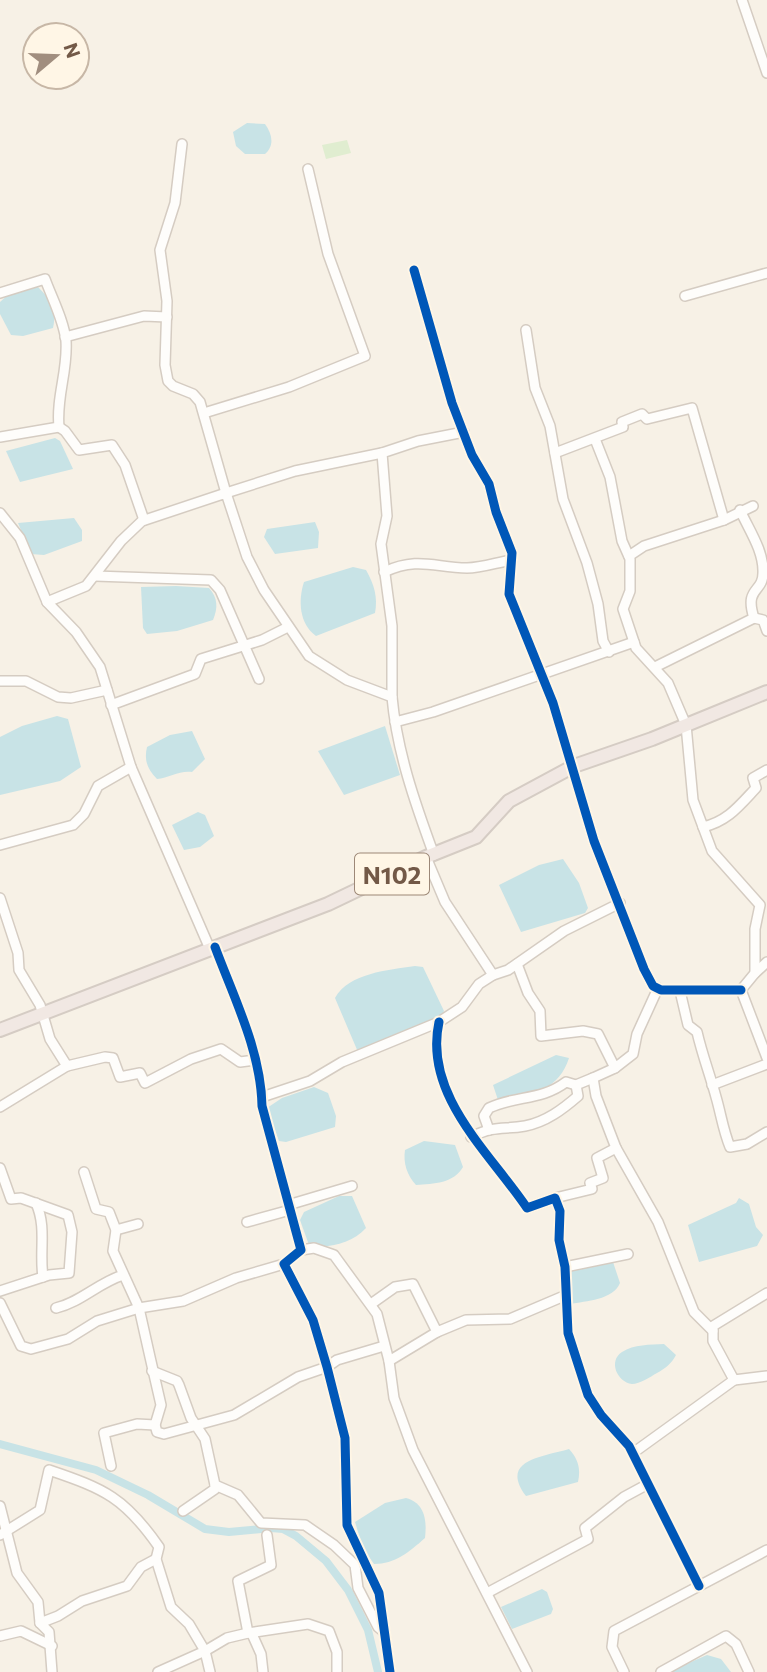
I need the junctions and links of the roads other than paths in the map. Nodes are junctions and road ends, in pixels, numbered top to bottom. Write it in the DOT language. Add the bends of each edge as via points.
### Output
graph roads {
  1 [pos="742,0"];
  2 [pos="767,73"];
  3 [pos="182,144"];
  4 [pos="308,169"];
  5 [pos="414,270"];
  6 [pos="767,273"];
  7 [pos="0,293"];
  8 [pos="685,296"];
  9 [pos="167,317"];
  10 [pos="526,330"];
  11 [pos="65,337"];
  12 [pos="204,413"];
  13 [pos="59,428"];
  14 [pos="464,432"];
  15 [pos="0,437"];
  16 [pos="595,439"];
  17 [pos="382,453"];
  18 [pos="555,453"];
  19 [pos="226,493"];
  20 [pos="753,506"];
  21 [pos="740,510"];
  22 [pos="0,513"];
  23 [pos="144,520"];
  24 [pos="724,520"];
  25 [pos="629,556"];
  26 [pos="512,560"];
  27 [pos="384,572"];
  28 [pos="94,576"];
  29 [pos="47,602"];
  30 [pos="754,618"];
  31 [pos="288,627"];
  32 [pos="767,631"];
  33 [pos="634,642"];
  34 [pos="246,646"];
  35 [pos="609,652"];
  36 [pos="655,667"];
  37 [pos="541,673"];
  38 [pos="259,679"];
  39 [pos="0,681"];
  40 [pos="107,690"];
  41 [pos="767,692"];
  42 [pos="392,697"];
  43 [pos="111,705"];
  44 [pos="394,722"];
  45 [pos="686,725"];
  46 [pos="574,766"];
  47 [pos="131,767"];
  48 [pos="767,770"];
  49 [pos="703,827"];
  50 [pos="0,845"];
  51 [pos="430,856"];
  52 [pos="0,898"];
  53 [pos="621,903"];
  54 [pos="213,948"];
  55 [pos="767,962"];
  56 [pos="517,964"];
  57 [pos="755,973"];
  58 [pos="493,975"];
  59 [pos="658,988"];
  60 [pos="741,990"];
  61 [pos="680,991"];
  62 [pos="43,1011"];
  63 [pos="439,1022"];
  64 [pos="0,1030"];
  65 [pos="767,1058"];
  66 [pos="255,1060"];
  67 [pos="767,1064"];
  68 [pos="66,1066"];
  69 [pos="615,1068"];
  70 [pos="593,1078"];
  71 [pos="576,1084"];
  72 [pos="712,1085"];
  73 [pos="262,1097"];
  74 [pos="0,1107"];
  75 [pos="489,1130"];
  76 [pos="767,1132"];
  77 [pos="471,1137"];
  78 [pos="616,1148"];
  79 [pos="0,1168"];
  80 [pos="84,1171"];
  81 [pos="352,1186"];
  82 [pos="4,1191"];
  83 [pos="555,1198"];
  84 [pos="36,1203"];
  85 [pos="289,1207"];
  86 [pos="247,1222"];
  87 [pos="138,1224"];
  88 [pos="116,1230"];
  89 [pos="301,1250"];
  90 [pos="628,1254"];
  91 [pos="284,1264"];
  92 [pos="565,1267"];
  93 [pos="122,1275"];
  94 [pos="43,1277"];
  95 [pos="0,1291"];
  96 [pos="767,1293"];
  97 [pos="565,1296"];
  98 [pos="0,1303"];
  99 [pos="371,1304"];
  100 [pos="55,1308"];
  101 [pos="139,1308"];
  102 [pos="713,1331"];
  103 [pos="437,1332"];
  104 [pos="384,1346"];
  105 [pos="389,1361"];
  106 [pos="327,1367"];
  107 [pos="152,1371"];
  108 [pos="767,1376"];
  109 [pos="734,1380"];
  110 [pos="155,1425"];
  111 [pos="196,1425"];
  112 [pos="633,1453"];
  113 [pos="111,1466"];
  114 [pos="648,1484"];
  115 [pos="215,1485"];
  116 [pos="0,1506"];
  117 [pos="183,1511"];
  118 [pos="3,1532"];
  119 [pos="267,1535"];
  120 [pos="767,1550"];
  121 [pos="156,1559"];
  122 [pos="699,1587"];
  123 [pos="487,1593"];
  124 [pos="40,1623"];
  125 [pos="384,1632"];
  126 [pos="250,1633"];
  127 [pos="0,1636"];
  128 [pos="52,1646"];
  129 [pos="205,1651"];
  130 [pos="52,1672"];
  131 [pos="158,1672"];
  132 [pos="210,1672"];
  133 [pos="263,1672"];
  134 [pos="337,1672"];
  135 [pos="390,1672"];
  136 [pos="527,1672"];
  137 [pos="624,1672"];
  138 [pos="661,1672"];
  139 [pos="749,1672"];
  1 -- 2 [label="street"];
  3 -- 9 [label="street" via="175,203 160,250"];
  4 -- 12 [label="street" via="328,254 365,356 289,387"];
  5 -- 14 [label="street"];
  6 -- 8 [label="street"];
  7 -- 11 [label="street" via="45,279"];
  9 -- 11 [label="street" via="144,316"];
  9 -- 12 [label="street" via="168,381 197,397"];
  10 -- 18 [label="street" via="535,388"];
  11 -- 13 [label="street"];
  12 -- 19 [label="street"];
  13 -- 15 [label="street"];
  13 -- 23 [label="street" via="79,450 111,445 120,454"];
  14 -- 17 [label="street"];
  14 -- 26 [label="street" via="489,484"];
  16 -- 18 [label="street"];
  16 -- 24 [label="street" via="642,414 647,419 692,408"];
  16 -- 25 [label="street" via="610,477"];
  17 -- 19 [label="street" via="295,471"];
  17 -- 27 [label="street" via="387,493 381,544"];
  18 -- 35 [label="street" via="563,499 587,563"];
  19 -- 23 [label="street"];
  19 -- 31 [label="street" via="247,557"];
  20 -- 21 [label="street"];
  21 -- 24 [label="street"];
  21 -- 30 [label="street" via="763,564 763,578 750,601"];
  22 -- 29 [label="street" via="20,538"];
  23 -- 28 [label="street" via="131,529"];
  24 -- 25 [label="street" via="655,541"];
  25 -- 33 [label="street" via="630,592 624,609"];
  26 -- 27 [label="street" via="468,568 412,563"];
  26 -- 37 [label="street" via="509,594"];
  27 -- 42 [label="street" via="393,626"];
  28 -- 29 [label="street" via="86,586"];
  28 -- 34 [label="street" via="211,580"];
  29 -- 40 [label="street" via="82,640 100,667"];
  30 -- 32 [label="street" via="762,620"];
  30 -- 36 [label="street"];
  31 -- 34 [label="street"];
  31 -- 42 [label="street" via="309,656 347,680"];
  33 -- 35 [label="street"];
  33 -- 36 [label="street"];
  34 -- 38 [label="street"];
  34 -- 43 [label="street" via="201,659 195,674"];
  35 -- 37 [label="street"];
  36 -- 45 [label="street" via="668,683"];
  37 -- 44 [label="street"];
  37 -- 46 [label="street"];
  39 -- 40 [label="street" via="26,681 58,697"];
  40 -- 43 [label="street"];
  41 -- 45 [label="highway, N102"];
  42 -- 44 [label="street"];
  43 -- 47 [label="street"];
  44 -- 51 [label="street"];
  45 -- 46 [label="highway, N102"];
  45 -- 49 [label="street" via="693,800"];
  46 -- 51 [label="highway, N102" via="509,801 476,837"];
  46 -- 53 [label="street" via="594,841"];
  47 -- 50 [label="street" via="98,786 73,825"];
  47 -- 54 [label="street"];
  48 -- 49 [label="street" via="753,778 756,788 731,816"];
  49 -- 57 [label="street" via="712,851 760,905"];
  51 -- 54 [label="highway, N102" via="328,904"];
  51 -- 58 [label="street" via="446,902"];
  52 -- 62 [label="street" via="19,970"];
  53 -- 56 [label="street" via="564,931"];
  53 -- 59 [label="street" via="644,969"];
  54 -- 62 [label="highway, N102"];
  54 -- 66 [label="street"];
  55 -- 57 [label="street"];
  56 -- 58 [label="street"];
  56 -- 69 [label="street" via="540,1011 541,1036 583,1031 598,1034"];
  57 -- 60 [label="street"];
  58 -- 63 [label="street" via="479,984 462,1007"];
  59 -- 61 [label="street"];
  59 -- 69 [label="street" via="633,1054"];
  60 -- 61 [label="street"];
  60 -- 65 [label="street"];
  61 -- 72 [label="street"];
  62 -- 64 [label="highway, N102"];
  62 -- 68 [label="street" via="50,1039"];
  63 -- 73 [label="street" via="342,1062 310,1081"];
  63 -- 77 [label="street" via="437,1058"];
  66 -- 68 [label="street" via="240,1062 221,1049 145,1083 139,1073 120,1077 113,1058"];
  66 -- 73 [label="street"];
  67 -- 72 [label="street"];
  68 -- 74 [label="street"];
  69 -- 70 [label="street"];
  70 -- 71 [label="street"];
  70 -- 78 [label="street"];
  71 -- 75 [label="street" via="578,1096 546,1119"];
  71 -- 75 [label="street" via="566,1082 529,1100 489,1108 484,1116"];
  72 -- 76 [label="street" via="730,1147 747,1144"];
  73 -- 85 [label="street"];
  75 -- 77 [label="street"];
  77 -- 83 [label="street" via="527,1208"];
  78 -- 83 [label="street" via="597,1158 603,1178 590,1183 592,1189"];
  78 -- 102 [label="street" via="658,1222 694,1312"];
  79 -- 82 [label="street"];
  80 -- 88 [label="street" via="96,1209 109,1212"];
  81 -- 85 [label="street"];
  82 -- 84 [label="street" via="11,1199"];
  83 -- 92 [label="street"];
  84 -- 94 [label="street" via="44,1231"];
  84 -- 94 [label="street" via="68,1214 72,1232 69,1273"];
  85 -- 86 [label="street"];
  85 -- 89 [label="street"];
  87 -- 88 [label="street"];
  88 -- 93 [label="street" via="113,1251"];
  89 -- 91 [label="street"];
  89 -- 99 [label="street" via="314,1248 334,1255"];
  90 -- 92 [label="street"];
  91 -- 101 [label="street" via="183,1301"];
  91 -- 106 [label="street" via="313,1320"];
  92 -- 97 [label="street"];
  93 -- 100 [label="street"];
  93 -- 101 [label="street"];
  94 -- 95 [label="street"];
  96 -- 102 [label="street" via="713,1326"];
  97 -- 103 [label="street" via="510,1320 466,1320"];
  97 -- 112 [label="street" via="568,1333 588,1395"];
  98 -- 101 [label="street" via="21,1346 31,1349 68,1339 97,1321"];
  99 -- 103 [label="street" via="395,1287 413,1284"];
  99 -- 104 [label="street"];
  101 -- 107 [label="street"];
  102 -- 109 [label="street" via="713,1341"];
  103 -- 105 [label="street"];
  104 -- 105 [label="street"];
  104 -- 106 [label="street"];
  105 -- 123 [label="street" via="394,1398 413,1450"];
  106 -- 111 [label="street" via="298,1377 234,1415"];
  106 -- 125 [label="street" via="345,1438 347,1525 379,1593"];
  107 -- 110 [label="street" via="161,1405"];
  107 -- 111 [label="street" via="177,1381"];
  108 -- 109 [label="street"];
  109 -- 112 [label="street"];
  110 -- 111 [label="street" via="157,1432 164,1434"];
  110 -- 113 [label="street" via="137,1424 104,1433"];
  111 -- 115 [label="street" via="205,1439"];
  112 -- 114 [label="street"];
  114 -- 122 [label="street"];
  114 -- 123 [label="street" via="585,1528 588,1539"];
  115 -- 117 [label="street" via="212,1492"];
  115 -- 125 [label="street" via="238,1495 261,1523 305,1525 334,1545 355,1564 358,1588"];
  116 -- 118 [label="street"];
  118 -- 121 [label="street" via="40,1510 49,1470 90,1485 132,1510 159,1547"];
  118 -- 124 [label="street" via="17,1573 38,1602"];
  119 -- 126 [label="street" via="271,1565 238,1581"];
  120 -- 122 [label="street"];
  121 -- 124 [label="street" via="141,1567 127,1586 82,1601"];
  121 -- 129 [label="street" via="171,1607 189,1624"];
  122 -- 137 [label="street" via="614,1631 612,1647"];
  123 -- 136 [label="street"];
  124 -- 128 [label="street" via="49,1632"];
  125 -- 135 [label="street"];
  126 -- 129 [label="street" via="227,1638"];
  126 -- 133 [label="street" via="261,1654"];
  126 -- 134 [label="street" via="317,1625 329,1630"];
  127 -- 128 [label="street" via="21,1631"];
  128 -- 130 [label="street"];
  129 -- 131 [label="street"];
  129 -- 132 [label="street"];
  138 -- 139 [label="street" via="726,1636 736,1644"];
}
